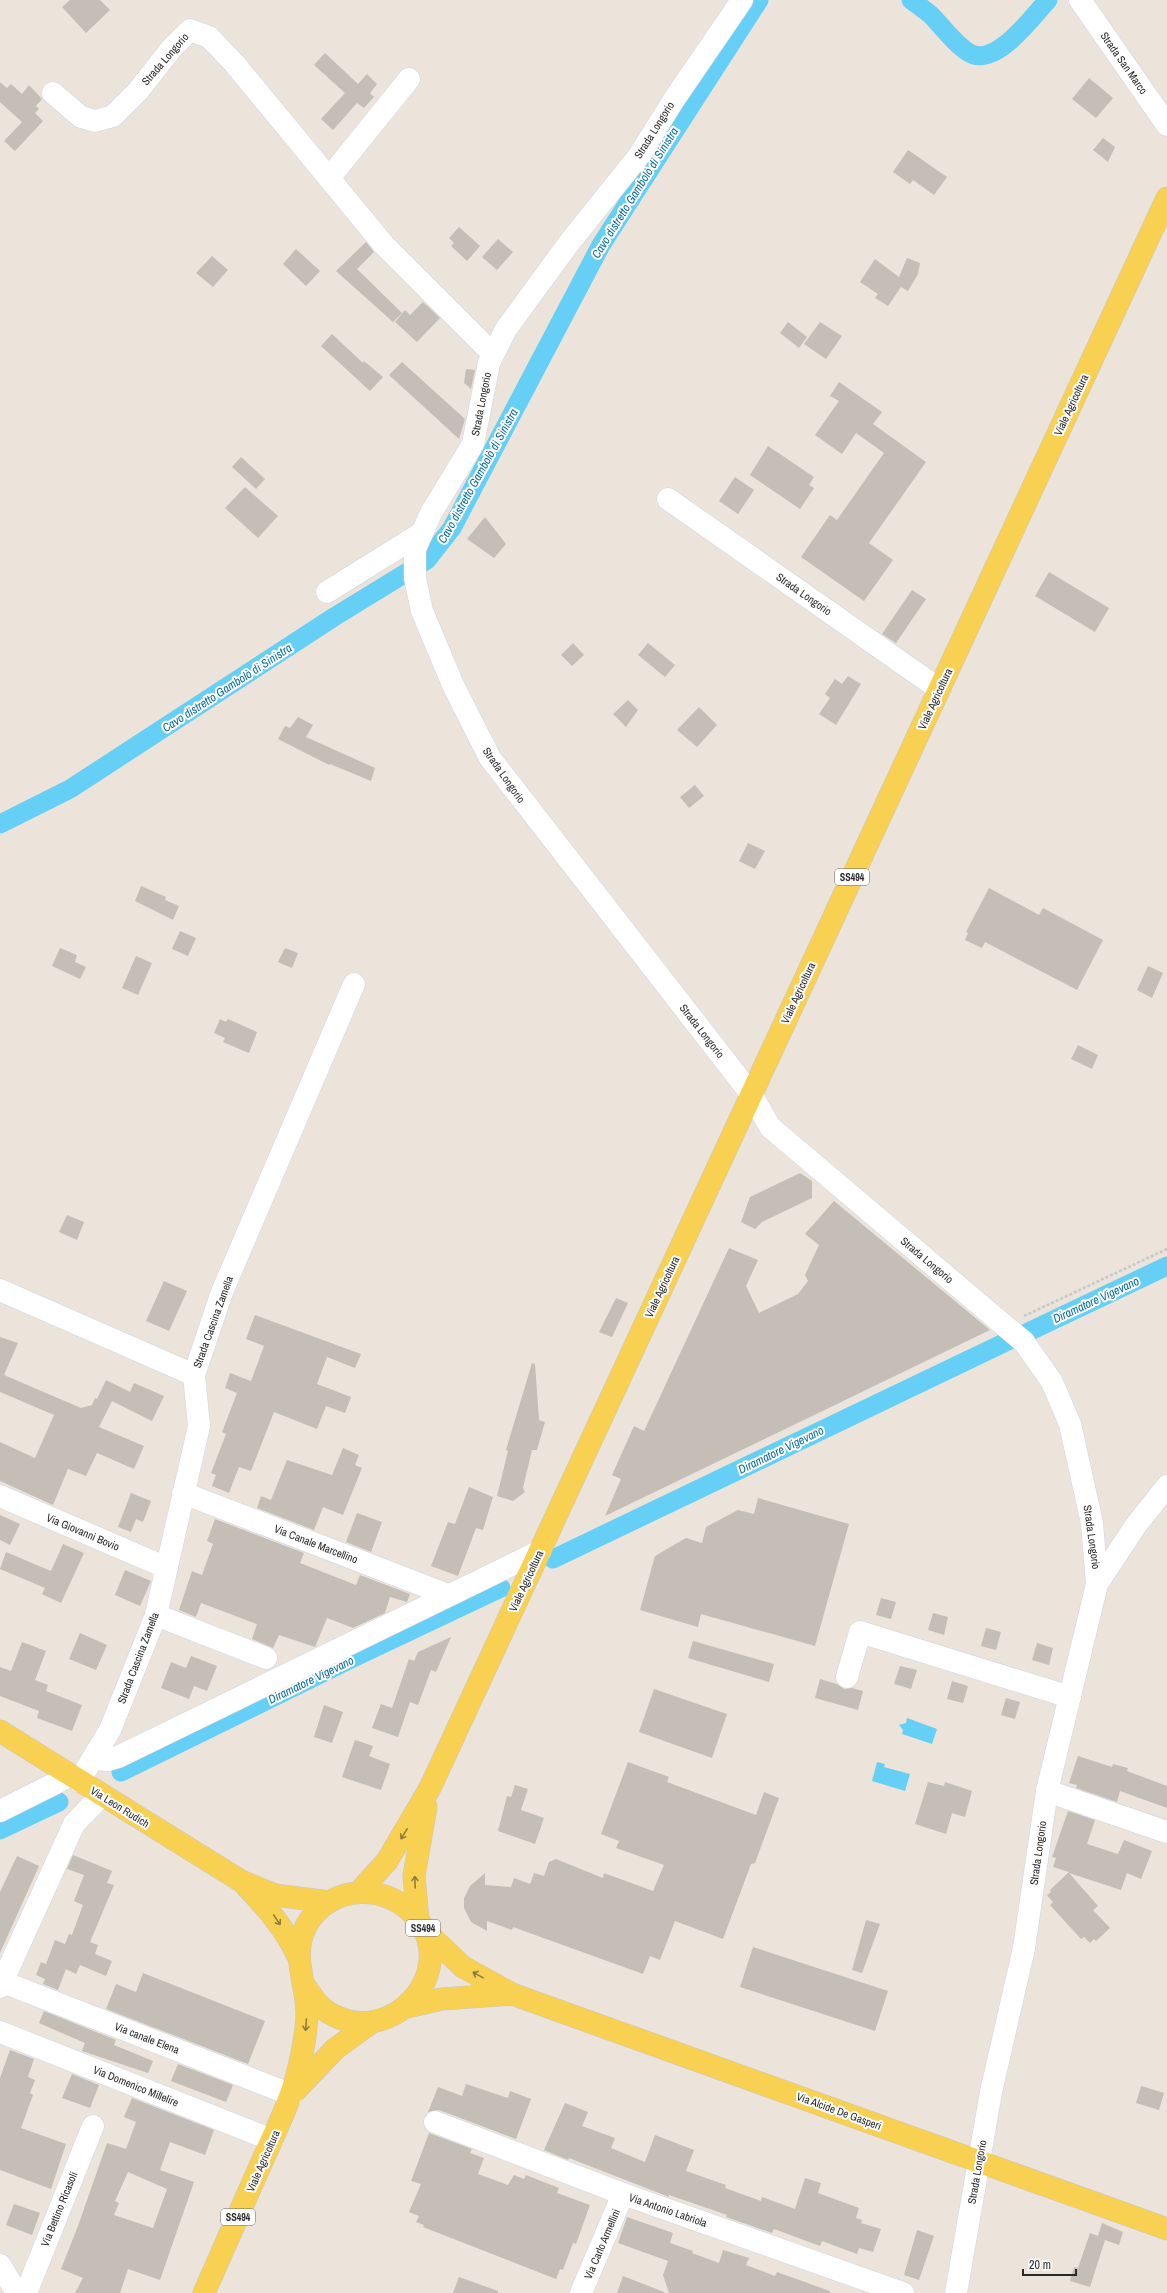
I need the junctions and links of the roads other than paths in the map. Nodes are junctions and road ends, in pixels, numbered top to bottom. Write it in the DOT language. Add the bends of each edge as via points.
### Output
graph roads {
  1 [pos="742,0"];
  2 [pos="1080,0"];
  3 [pos="409,79"];
  4 [pos="53,93"];
  5 [pos="1167,125"];
  6 [pos="330,177"];
  7 [pos="1167,198"];
  8 [pos="493,354"];
  9 [pos="668,499"];
  10 [pos="420,534"];
  11 [pos="327,592"];
  12 [pos="939,689"];
  13 [pos="354,984"];
  14 [pos="752,1094"];
  15 [pos="0,1290"];
  16 [pos="194,1375"];
  17 [pos="1167,1486"];
  18 [pos="184,1493"];
  19 [pos="0,1496"];
  20 [pos="538,1554"];
  21 [pos="167,1568"];
  22 [pos="1097,1584"];
  23 [pos="448,1595"];
  24 [pos="156,1615"];
  25 [pos="266,1658"];
  26 [pos="847,1677"];
  27 [pos="1070,1696"];
  28 [pos="0,1731"];
  29 [pos="92,1759"];
  30 [pos="75,1778"];
  31 [pos="430,1788"];
  32 [pos="1047,1790"];
  33 [pos="101,1796"];
  34 [pos="0,1811"];
  35 [pos="1167,1832"];
  36 [pos="241,1881"];
  37 [pos="359,1892"];
  38 [pos="329,1902"];
  39 [pos="421,1925"];
  40 [pos="298,1956"];
  41 [pos="1,1985"];
  42 [pos="305,1986"];
  43 [pos="512,1994"];
  44 [pos="406,2007"];
  45 [pos="372,2022"];
  46 [pos="0,2032"];
  47 [pos="292,2095"];
  48 [pos="435,2122"];
  49 [pos="93,2126"];
  50 [pos="272,2140"];
  51 [pos="979,2161"];
  52 [pos="623,2194"];
  53 [pos="1167,2229"];
  54 [pos="0,2265"];
  55 [pos="17,2293"];
  56 [pos="26,2293"];
  57 [pos="204,2293"];
  58 [pos="581,2293"];
  59 [pos="903,2293"];
  60 [pos="956,2293"];
  1 -- 8 [label="street, Strada Longorio" via="674,98 638,157 551,267 506,329"];
  2 -- 5 [label="street, Strada San Marco"];
  3 -- 6 [label="street"];
  4 -- 6 [label="street, Strada Longorio" via="81,117 96,121 113,116 190,30 209,37 234,63"];
  6 -- 8 [label="street, Strada Longorio" via="384,245"];
  7 -- 12 [label="main road, Viale Agricoltura / SS494"];
  8 -- 10 [label="street, Strada Longorio" via="473,444"];
  9 -- 12 [label="street, Strada Longorio"];
  10 -- 11 [label="street"];
  10 -- 14 [label="street, Strada Longorio" via="415,549 415,569 422,611 454,685 490,758"];
  12 -- 14 [label="main road, Viale Agricoltura / SS494"];
  13 -- 16 [label="street, Strada Cascina Zamella" via="222,1292"];
  14 -- 20 [label="main road, Viale Agricoltura / SS494"];
  14 -- 22 [label="street, Strada Longorio" via="770,1127 1024,1342 1052,1382 1070,1424 1092,1524"];
  15 -- 16 [label="street"];
  16 -- 18 [label="street, Strada Cascina Zamella" via="199,1426"];
  17 -- 22 [label="street" via="1136,1525"];
  18 -- 21 [label="street, Strada Cascina Zamella"];
  18 -- 23 [label="street, Via Canale Marcellino"];
  19 -- 21 [label="street, Via Giovanni Bovio"];
  20 -- 23 [label="street"];
  20 -- 31 [label="main road, Viale Agricoltura / SS494"];
  21 -- 24 [label="street, Strada Cascina Zamella"];
  22 -- 27 [label="street, Strada Longorio"];
  23 -- 29 [label="street" via="118,1757 108,1760"];
  24 -- 25 [label="street"];
  24 -- 29 [label="street, Strada Cascina Zamella" via="110,1730"];
  26 -- 27 [label="street" via="860,1632"];
  27 -- 32 [label="street, Strada Longorio"];
  28 -- 30 [label="main road, Via Leon Rudich"];
  29 -- 30 [label="street, Strada Cascina Zamella"];
  30 -- 33 [label="main road, Via Leon Rudich"];
  30 -- 34 [label="street"];
  31 -- 37 [label="main road, Viale Agricoltura / SS494, one-way" via="387,1861"];
  39 -- 31 [label="main road, Viale Agricoltura / SS494, one-way" via="414,1876"];
  32 -- 35 [label="street"];
  32 -- 51 [label="street, Strada Longorio" via="1024,1948 991,2092"];
  33 -- 36 [label="main road, Via Leon Rudich"];
  33 -- 41 [label="street" via="74,1824"];
  36 -- 38 [label="main road" via="275,1895"];
  36 -- 40 [label="main road, one-way" via="272,1913"];
  37 -- 38 [label="main road, Viale Agricoltura / SS494" via="343,1895"];
  37 -- 39 [label="main road, Viale Agricoltura / SS494" via="376,1893 392,1898 407,1907"];
  38 -- 40 [label="main road, Viale Agricoltura / SS494" via="316,1912 306,1925 300,1940"];
  43 -- 39 [label="main road, Via Alcide De Gasperi, one-way" via="463,1967"];
  39 -- 44 [label="main road, Viale Agricoltura / SS494" via="428,1945 426,1979 418,1994"];
  40 -- 42 [label="main road, Viale Agricoltura / SS494"];
  41 -- 47 [label="street, Via canale Elena"];
  42 -- 45 [label="main road, Viale Agricoltura / SS494" via="316,2003 332,2015 352,2022"];
  42 -- 47 [label="main road, Viale Agricoltura / SS494, one-way" via="305,2036"];
  43 -- 44 [label="main road, Via Alcide De Gasperi" via="442,1999"];
  43 -- 51 [label="main road, Via Alcide De Gasperi"];
  44 -- 45 [label="main road, Viale Agricoltura / SS494" via="390,2017"];
  45 -- 47 [label="main road, Viale Agricoltura / SS494" via="335,2050"];
  46 -- 50 [label="street, Via Domenico Millelire"];
  47 -- 50 [label="main road, Viale Agricoltura / SS494"];
  48 -- 52 [label="street, Via Antonio Labriola"];
  49 -- 56 [label="street, Via Bettino Ricasoli"];
  50 -- 57 [label="main road, Viale Agricoltura / SS494"];
  51 -- 53 [label="main road, Via Alcide De Gasperi"];
  51 -- 60 [label="street, Strada Longorio"];
  52 -- 58 [label="street, Via Carlo Armellini"];
  52 -- 59 [label="street, Via Antonio Labriola"];
  54 -- 55 [label="street"];
}
